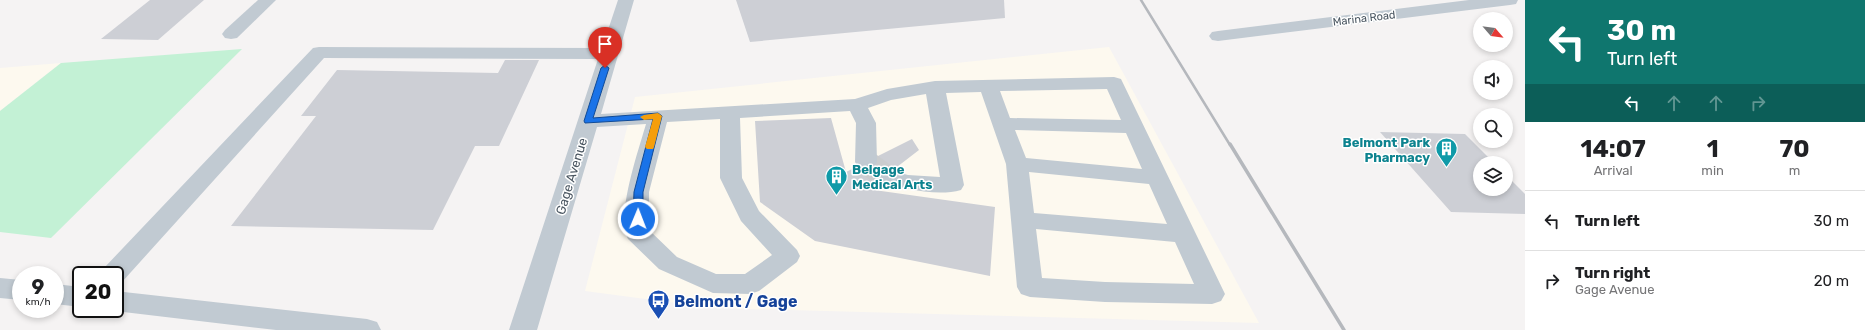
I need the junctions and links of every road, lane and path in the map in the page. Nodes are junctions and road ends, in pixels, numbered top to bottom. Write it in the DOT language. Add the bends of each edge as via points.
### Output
graph roads {
  1 [pos="268,0"];
  2 [pos="626,0"];
  3 [pos="1510,0"];
  4 [pos="231,34"];
  5 [pos="1218,36"];
  6 [pos="609,54"];
  7 [pos="988,85"];
  8 [pos="935,87"];
  9 [pos="857,105"];
  10 [pos="730,112"];
  11 [pos="658,116"];
  12 [pos="588,121"];
  13 [pos="1003,124"];
  14 [pos="1134,126"];
  15 [pos="866,162"];
  16 [pos="1017,164"];
  17 [pos="885,176"];
  18 [pos="1157,178"];
  19 [pos="1023,220"];
  20 [pos="1184,234"];
  21 [pos="121,266"];
  22 [pos="0,288"];
  23 [pos="12,289"];
  24 [pos="124,302"];
  25 [pos="367,330"];
  26 [pos="523,330"];
  1 -- 4 [label="street"];
  2 -- 6 [label="street, Gage Avenue"];
  3 -- 5 [label="street, Marina Road"];
  6 -- 12 [label="street, Gage Avenue"];
  6 -- 21 [label="street" via="319,52"];
  7 -- 8 [label="street"];
  7 -- 13 [label="street"];
  7 -- 14 [label="street" via="1114,83"];
  8 -- 9 [label="street" via="888,95"];
  8 -- 17 [label="street" via="953,185 908,182"];
  9 -- 10 [label="street"];
  9 -- 15 [label="street" via="866,123"];
  10 -- 11 [label="street"];
  10 -- 11 [label="street" via="732,178 749,216 788,256 750,284 713,283 668,263 638,232 638,192"];
  11 -- 12 [label="street"];
  12 -- 26 [label="street, Gage Avenue"];
  13 -- 14 [label="street"];
  13 -- 16 [label="street"];
  14 -- 18 [label="street"];
  16 -- 18 [label="street"];
  16 -- 19 [label="street"];
  18 -- 20 [label="street"];
  19 -- 20 [label="street"];
  19 -- 20 [label="street" via="1030,287 1105,292 1212,294"];
  22 -- 23 [label="street"];
  24 -- 25 [label="street"];
}
